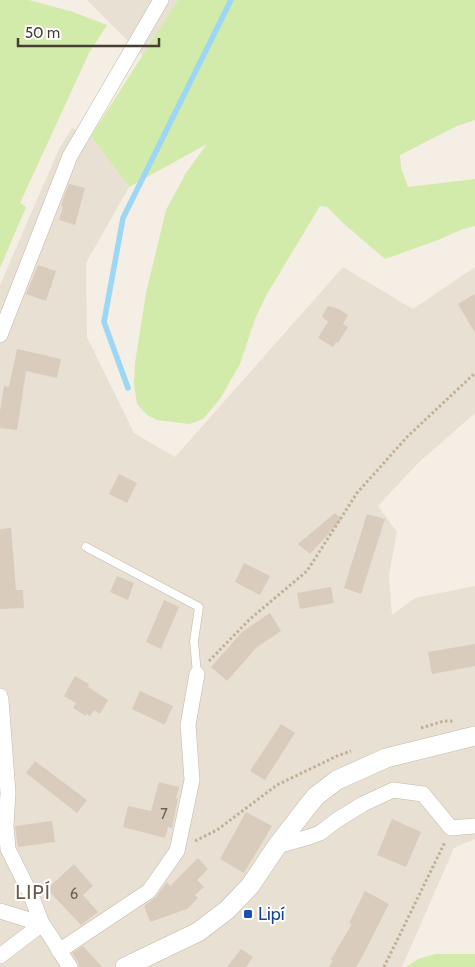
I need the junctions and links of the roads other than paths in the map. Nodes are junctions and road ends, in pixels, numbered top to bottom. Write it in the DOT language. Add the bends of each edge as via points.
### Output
graph roads {
  1 [pos="161,0"];
  2 [pos="0,335"];
  3 [pos="86,547"];
  4 [pos="197,674"];
  5 [pos="0,696"];
  6 [pos="475,736"];
  7 [pos="475,826"];
  8 [pos="277,846"];
  9 [pos="0,911"];
  10 [pos="42,924"];
  11 [pos="59,951"];
  12 [pos="0,956"];
  13 [pos="70,967"];
  14 [pos="125,967"];
  1 -- 2 [label="street" via="70,156"];
  3 -- 4 [label="lane" via="199,607 194,641"];
  4 -- 11 [label="street" via="188,725 192,780 177,851 149,891"];
  5 -- 10 [label="street" via="8,793 8,849"];
  6 -- 8 [label="street" via="386,758 337,780 316,796"];
  7 -- 8 [label="street" via="451,828 423,794 393,790 362,804 320,833"];
  8 -- 14 [label="street" via="250,886 215,920 198,932"];
  9 -- 10 [label="street"];
  10 -- 11 [label="street"];
  10 -- 12 [label="street"];
  11 -- 13 [label="street"];
}
